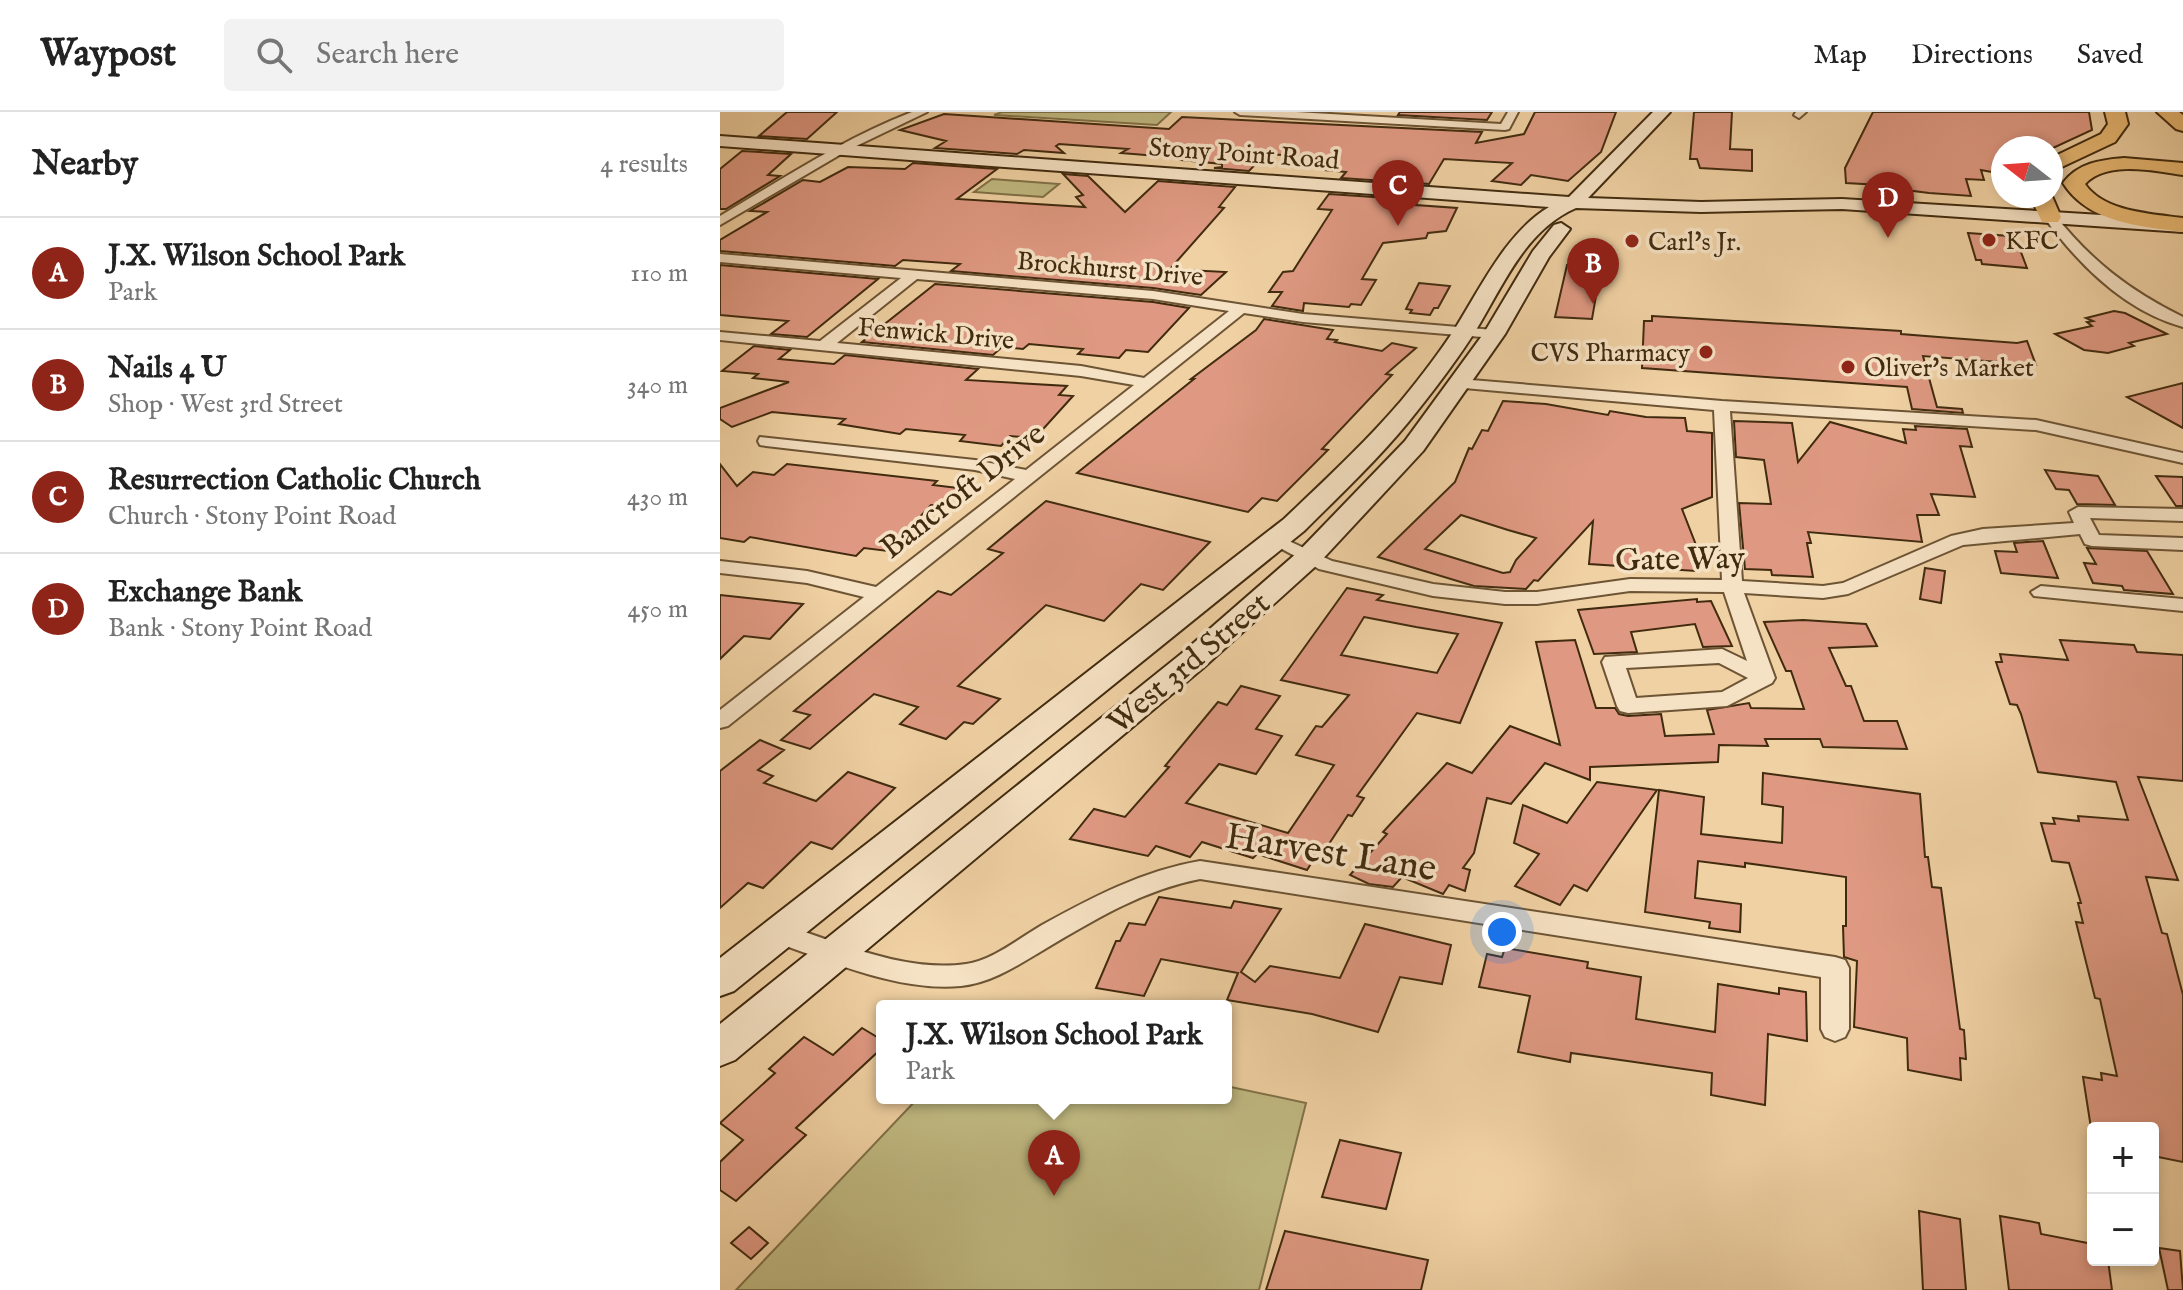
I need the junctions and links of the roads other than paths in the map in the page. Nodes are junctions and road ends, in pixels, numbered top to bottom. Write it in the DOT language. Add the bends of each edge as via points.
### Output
graph roads {
  1 [pos="922,112"];
  2 [pos="1240,112"];
  3 [pos="1513,112"];
  4 [pos="1662,112"];
  5 [pos="2115,112"];
  6 [pos="2167,112"];
  7 [pos="1371,115"];
  8 [pos="2183,125"];
  9 [pos="720,141"];
  10 [pos="841,150"];
  11 [pos="2063,160"];
  12 [pos="2183,169"];
  13 [pos="1573,203"];
  14 [pos="2050,214"];
  15 [pos="720,221"];
  16 [pos="2183,226"];
  17 [pos="2121,233"];
  18 [pos="2183,240"];
  19 [pos="720,258"];
  20 [pos="913,275"];
  21 [pos="1243,307"];
  22 [pos="2183,323"];
  23 [pos="1465,330"];
  24 [pos="1494,334"];
  25 [pos="720,336"];
  26 [pos="822,347"];
  27 [pos="1147,383"];
  28 [pos="1459,384"];
  29 [pos="1722,406"];
  30 [pos="766,441"];
  31 [pos="2183,458"];
  32 [pos="1028,476"];
  33 [pos="2183,515"];
  34 [pos="2083,528"];
  35 [pos="1276,541"];
  36 [pos="2183,544"];
  37 [pos="1308,558"];
  38 [pos="720,567"];
  39 [pos="1732,586"];
  40 [pos="2041,592"];
  41 [pos="879,594"];
  42 [pos="2183,605"];
  43 [pos="1764,678"];
  44 [pos="720,721"];
  45 [pos="781,934"];
  46 [pos="839,953"];
  47 [pos="720,980"];
  48 [pos="1835,1029"];
  49 [pos="720,1048"];
  1 -- 10 [label="street"];
  2 -- 7 [label="street"];
  3 -- 7 [label="street" via="1505,127"];
  4 -- 13 [label="main road, West 3rd Street"];
  5 -- 11 [label="highway" via="2118,124 2112,135"];
  6 -- 8 [label="highway"];
  9 -- 10 [label="main road, Stony Point Road"];
  10 -- 13 [label="main road, Stony Point Road"];
  10 -- 15 [label="street"];
  12 -- 16 [label="highway" via="2107,166 2087,171 2074,183 2079,193 2104,207"];
  13 -- 14 [label="main road, Stony Point Road" via="1669,214"];
  13 -- 23 [label="main road, West 3rd Street" via="1552,212 1516,249"];
  13 -- 24 [label="main road, West 3rd Street" via="1574,214 1540,255"];
  14 -- 16 [label="main road, Stony Point Road"];
  14 -- 17 [label="main road, Stony Point Road"];
  14 -- 22 [label="street" via="2100,276"];
  17 -- 18 [label="highway"];
  19 -- 20 [label="street, Brockhurst Drive"];
  20 -- 21 [label="street, Brockhurst Drive"];
  20 -- 26 [label="street"];
  21 -- 23 [label="street, Brockhurst Drive" via="1330,321"];
  21 -- 27 [label="street, Bancroft Drive"];
  23 -- 24 [label="street, Brockhurst Drive"];
  23 -- 35 [label="main road, West 3rd Street" via="1409,406"];
  24 -- 28 [label="main road, West 3rd Street"];
  25 -- 26 [label="street, Fenwick Drive"];
  26 -- 27 [label="street, Fenwick Drive" via="1081,371"];
  27 -- 32 [label="street, Bancroft Drive"];
  28 -- 29 [label="street"];
  28 -- 37 [label="main road, West 3rd Street" via="1414,446"];
  29 -- 31 [label="street" via="2036,425"];
  29 -- 39 [label="street"];
  30 -- 32 [label="street"];
  32 -- 41 [label="street, Bancroft Drive"];
  33 -- 34 [label="street" via="2078,512"];
  34 -- 36 [label="street, Gate Way" via="2092,540"];
  34 -- 39 [label="street, Gate Way" via="1958,540 1848,588 1823,592"];
  35 -- 37 [label="street, Gate Way"];
  35 -- 45 [label="main road, West 3rd Street"];
  37 -- 39 [label="street, Gate Way" via="1433,590 1505,598 1630,585"];
  37 -- 46 [label="main road, West 3rd Street" via="1192,661"];
  38 -- 41 [label="street" via="807,577"];
  39 -- 43 [label="street"];
  40 -- 42 [label="street"];
  41 -- 44 [label="street, Bancroft Drive"];
  43 -- 43 [label="street" via="1727,699 1628,706 1613,662 1722,656"];
  45 -- 46 [label="street, Harvest Lane"];
  45 -- 47 [label="main road, West 3rd Street"];
  46 -- 48 [label="street, Harvest Lane" via="903,971 961,976 992,968 1132,887 1200,870 1835,968"];
  46 -- 49 [label="main road, West 3rd Street"];
}
